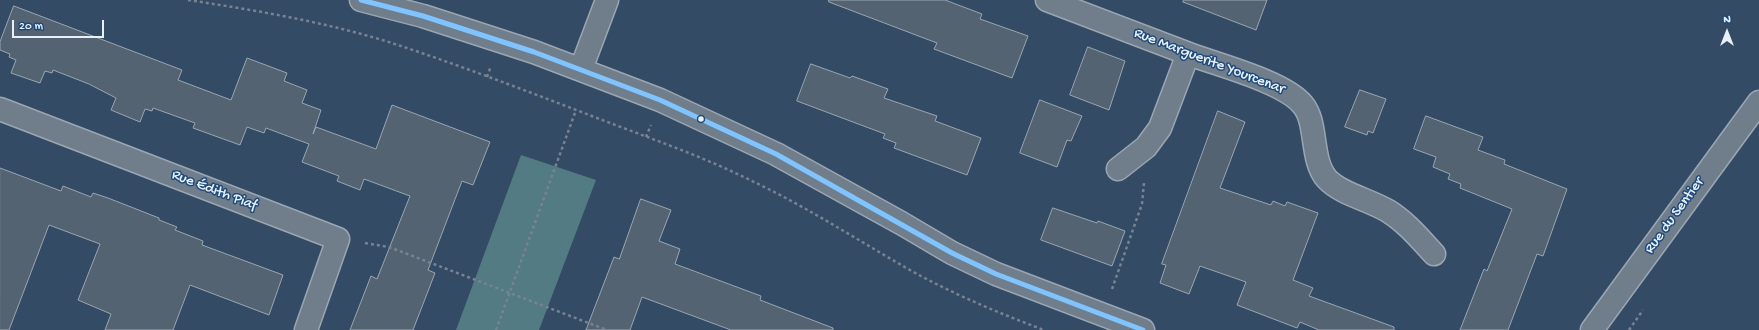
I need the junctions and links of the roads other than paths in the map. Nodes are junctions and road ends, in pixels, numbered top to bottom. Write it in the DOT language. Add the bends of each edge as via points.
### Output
graph roads {
  1 [pos="361,0"];
  2 [pos="607,0"];
  3 [pos="1047,0"];
  4 [pos="1188,54"];
  5 [pos="581,69"];
  6 [pos="1759,102"];
  7 [pos="0,109"];
  8 [pos="1118,169"];
  9 [pos="1434,254"];
  10 [pos="306,330"];
  11 [pos="1143,330"];
  12 [pos="1592,330"];
  1 -- 5 [label="street" via="430,18"];
  2 -- 5 [label="street"];
  3 -- 4 [label="street, Rue Marguerite Yourcenar"];
  4 -- 8 [label="street" via="1160,128 1146,147"];
  4 -- 9 [label="street, Rue Marguerite Yourcenar" via="1277,85 1292,94 1304,106 1318,162 1326,178 1336,188 1390,212 1408,226"];
  5 -- 11 [label="street" via="660,100 776,154 952,253 996,274"];
  6 -- 12 [label="street, Rue du Sentier"];
  7 -- 10 [label="street, Rue Édith Piaf" via="338,239"];
}
